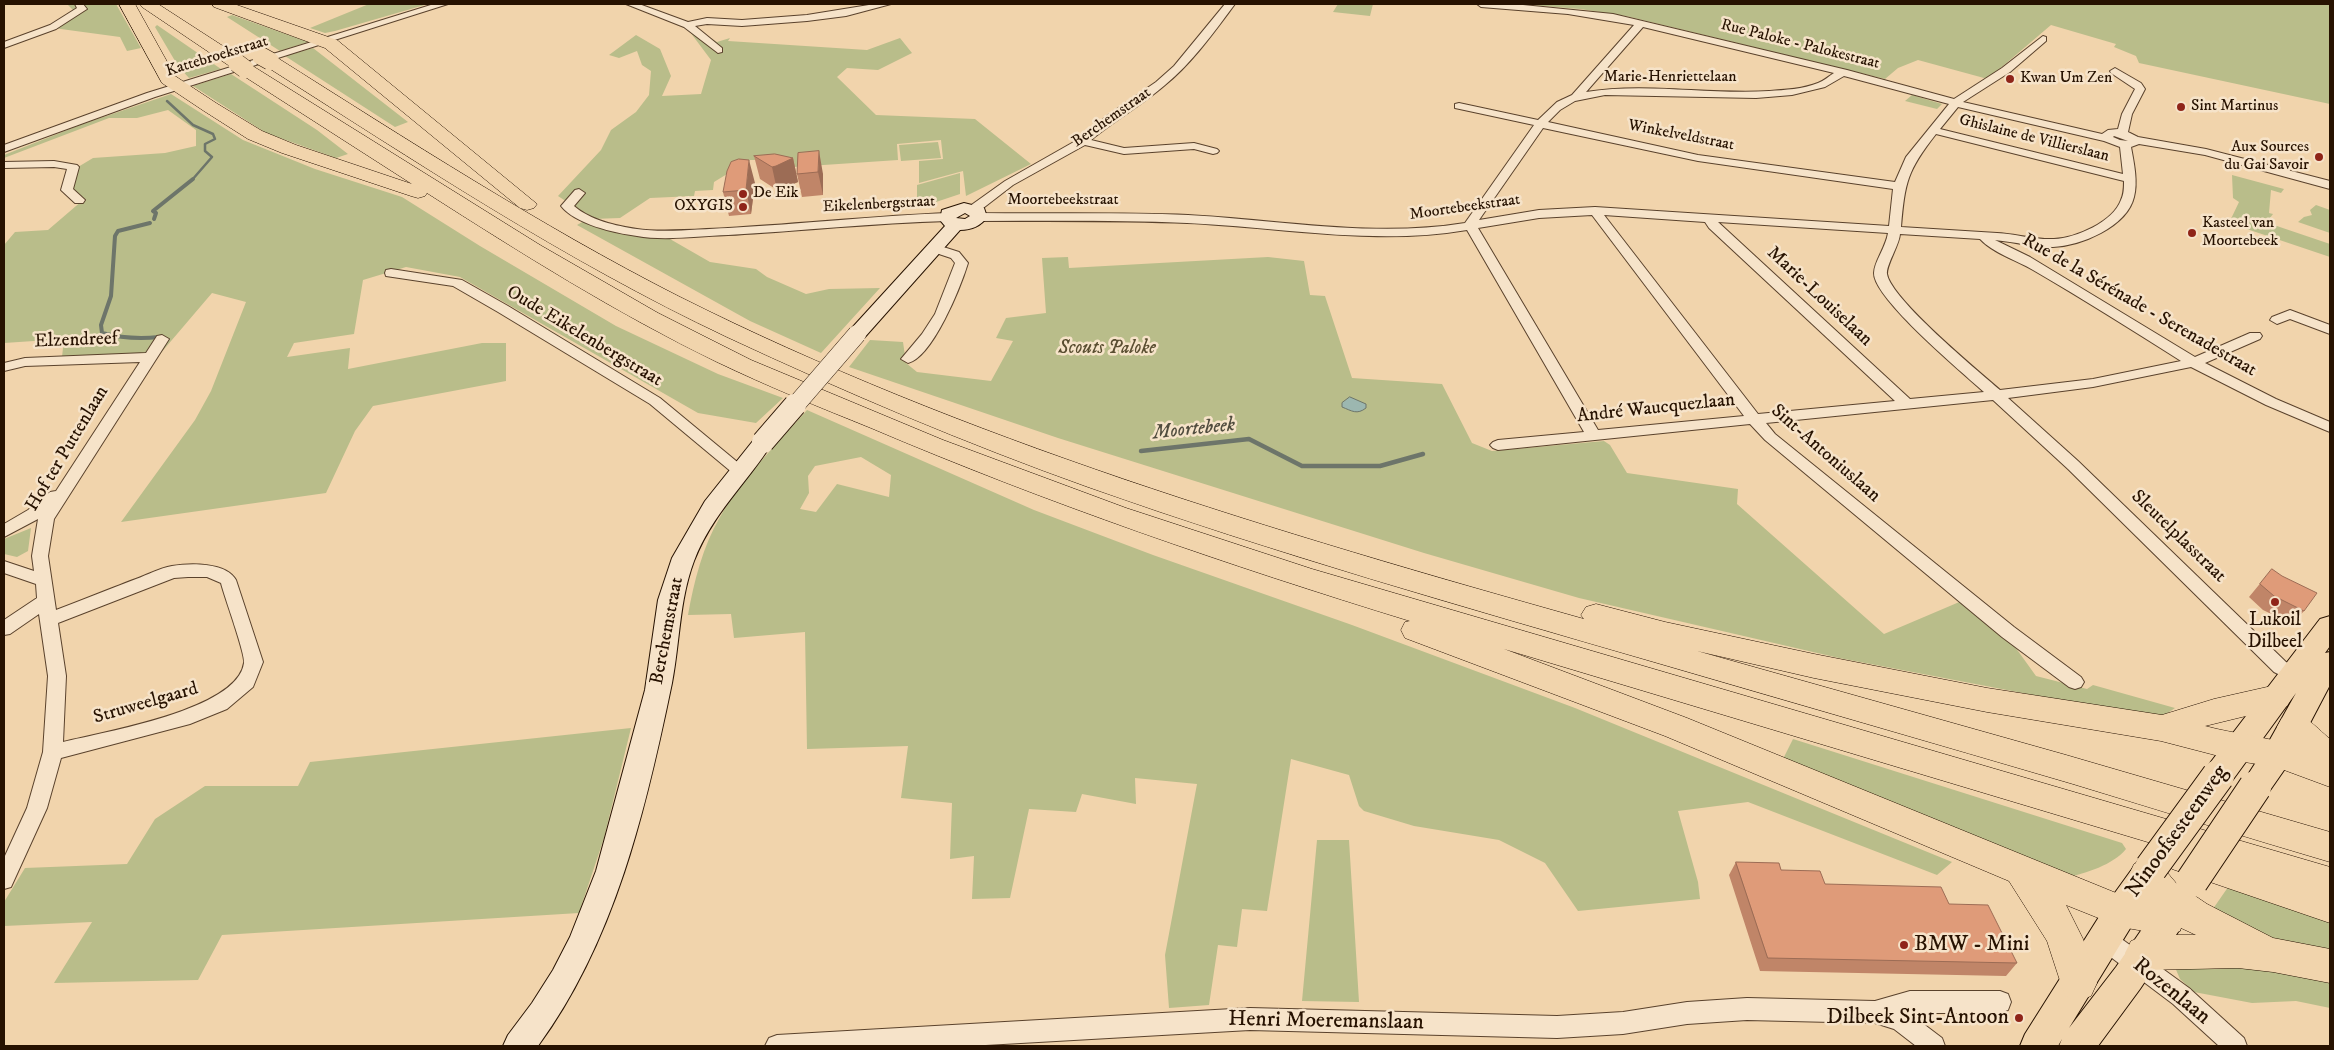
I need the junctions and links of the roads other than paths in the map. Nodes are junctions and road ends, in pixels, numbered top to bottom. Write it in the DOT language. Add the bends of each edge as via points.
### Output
graph roads {
  1 [pos="79,4"];
  2 [pos="127,4"];
  3 [pos="148,4"];
  4 [pos="220,4"];
  5 [pos="444,4"];
  6 [pos="630,4"];
  7 [pos="886,4"];
  8 [pos="1230,4"];
  9 [pos="1481,4"];
  10 [pos="1641,23"];
  11 [pos="687,25"];
  12 [pos="2043,39"];
  13 [pos="324,41"];
  14 [pos="4,45"];
  15 [pos="245,45"];
  16 [pos="718,50"];
  17 [pos="2115,71"];
  18 [pos="1843,72"];
  19 [pos="179,86"];
  20 [pos="1576,97"];
  21 [pos="1956,103"];
  22 [pos="1459,106"];
  23 [pos="1540,124"];
  24 [pos="1932,130"];
  25 [pos="2128,139"];
  26 [pos="1083,141"];
  27 [pos="4,149"];
  28 [pos="1212,151"];
  29 [pos="4,165"];
  30 [pos="2128,179"];
  31 [pos="2330,184"];
  32 [pos="1899,186"];
  33 [pos="579,193"];
  34 [pos="449,198"];
  35 [pos="79,200"];
  36 [pos="1595,211"];
  37 [pos="977,213"];
  38 [pos="1708,217"];
  39 [pos="951,220"];
  40 [pos="1470,225"];
  41 [pos="1894,230"];
  42 [pos="1985,238"];
  43 [pos="563,243"];
  44 [pos="934,248"];
  45 [pos="391,273"];
  46 [pos="2287,313"];
  47 [pos="2330,330"];
  48 [pos="2255,336"];
  49 [pos="162,339"];
  50 [pos="151,357"];
  51 [pos="908,359"];
  52 [pos="2195,362"];
  53 [pos="4,367"];
  54 [pos="1997,395"];
  55 [pos="1906,403"];
  56 [pos="1753,418"];
  57 [pos="2330,427"];
  58 [pos="1594,436"];
  59 [pos="1498,445"];
  60 [pos="739,470"];
  61 [pos="68,485"];
  62 [pos="4,530"];
  63 [pos="4,567"];
  64 [pos="1378,570"];
  65 [pos="1291,573"];
  66 [pos="44,580"];
  67 [pos="47,600"];
  68 [pos="50,619"];
  69 [pos="2330,626"];
  70 [pos="4,629"];
  71 [pos="2330,662"];
  72 [pos="2075,682"];
  73 [pos="2285,686"];
  74 [pos="2161,728"];
  75 [pos="2238,748"];
  76 [pos="53,752"];
  77 [pos="2330,758"];
  78 [pos="2273,760"];
  79 [pos="1967,773"];
  80 [pos="2330,773"];
  81 [pos="2330,848"];
  82 [pos="2149,871"];
  83 [pos="2022,872"];
  84 [pos="4,880"];
  85 [pos="2330,883"];
  86 [pos="2179,902"];
  87 [pos="2330,907"];
  88 [pos="2113,925"];
  89 [pos="2273,955"];
  90 [pos="2141,958"];
  91 [pos="2330,966"];
  92 [pos="2078,983"];
  93 [pos="2000,1002"];
  94 [pos="1875,1012"];
  95 [pos="520,1046"];
  96 [pos="777,1046"];
  97 [pos="1934,1046"];
  98 [pos="2038,1046"];
  99 [pos="2077,1046"];
  100 [pos="2236,1046"];
  1 -- 14 [label="street" via="82,9 53,27"];
  2 -- 19 [label="highway" via="168,79"];
  3 -- 34 [label="highway"];
  4 -- 13 [label="highway"];
  5 -- 13 [label="street, Kattebroekstraat"];
  6 -- 11 [label="street"];
  7 -- 11 [label="street" via="807,18 742,23 707,21"];
  8 -- 26 [label="street, Berchemstraat" via="1178,68"];
  9 -- 10 [label="street, Rue Paloke - Palokestraat" via="1592,13"];
  10 -- 18 [label="street, Rue Paloke - Palokestraat"];
  10 -- 20 [label="street"];
  11 -- 16 [label="street"];
  12 -- 21 [label="street" via="2006,70"];
  13 -- 19 [label="street, Kattebroekstraat"];
  13 -- 43 [label="highway" via="555,226"];
  15 -- 43 [label="highway"];
  17 -- 25 [label="street" via="2140,89 2127,114"];
  18 -- 20 [label="street, Marie-Henriettelaan" via="1816,86 1783,92 1619,92"];
  18 -- 21 [label="street, Rue Paloke - Palokestraat"];
  19 -- 27 [label="street, Kattebroekstraat"];
  19 -- 34 [label="highway" via="255,135 414,191"];
  20 -- 23 [label="street, Marie-Henriettelaan" via="1552,111"];
  21 -- 24 [label="street"];
  21 -- 25 [label="street, Rue Paloke - Palokestraat" via="2107,138 2108,133"];
  22 -- 23 [label="street, Winkelveldstraat"];
  23 -- 32 [label="street, Winkelveldstraat" via="1698,158"];
  23 -- 40 [label="street, Marie-Henriettelaan"];
  24 -- 30 [label="street, Ghislaine de Villierslaan"];
  24 -- 32 [label="street" via="1910,159"];
  25 -- 30 [label="street"];
  25 -- 31 [label="street, Rue Paloke - Palokestraat" via="2206,152"];
  26 -- 28 [label="street" via="1124,151 1194,146"];
  26 -- 37 [label="street, Berchemstraat" via="1009,183"];
  29 -- 35 [label="street" via="73,167 67,190"];
  30 -- 42 [label="street" via="2128,199 2113,219 2078,240 2050,245 2001,237"];
  32 -- 41 [label="street"];
  33 -- 39 [label="street, Eikelenbergstraat" via="567,206 576,214 638,233 693,233 879,219"];
  34 -- 65 [label="highway" via="574,275 713,351 967,459 1147,525"];
  36 -- 38 [label="street, Moortebeekstraat"];
  36 -- 40 [label="street, Moortebeekstraat" via="1539,214"];
  36 -- 56 [label="street, Sint-Antoniuslaan"];
  37 -- 39 [label="street, Berchemstraat" via="973,222"];
  37 -- 40 [label="street, Moortebeekstraat" via="1187,219 1396,234"];
  38 -- 41 [label="street, Moortebeekstraat"];
  38 -- 55 [label="street, Marie-Louiselaan" via="1713,226"];
  39 -- 44 [label="street, Berchemstraat"];
  40 -- 58 [label="street"];
  41 -- 42 [label="street"];
  41 -- 54 [label="street, Sleutelplasstraat" via="1893,242 1880,272 1884,286 1917,323"];
  42 -- 52 [label="street, Rue de la Sérénade - Serenadestraat"];
  43 -- 64 [label="highway" via="730,329 956,426 1099,480"];
  44 -- 51 [label="street" via="955,255 962,263 941,319"];
  44 -- 60 [label="street, Berchemstraat, bridge"];
  45 -- 60 [label="street, Oude Eikelenbergstraat" via="457,283 503,309 655,401"];
  46 -- 47 [label="street"];
  48 -- 52 [label="street"];
  49 -- 50 [label="street, Hof ter Puttenlaan"];
  50 -- 53 [label="street, Elzendreef" via="25,362"];
  50 -- 61 [label="street, Hof ter Puttenlaan"];
  52 -- 54 [label="street" via="2093,383"];
  52 -- 57 [label="street, Rue de la Sérénade - Serenadestraat" via="2264,399"];
  54 -- 55 [label="street, André Waucquezlaan"];
  54 -- 73 [label="street, Sleutelplasstraat" via="2280,667"];
  55 -- 56 [label="street, André Waucquezlaan"];
  56 -- 58 [label="street, André Waucquezlaan"];
  56 -- 72 [label="street, Sint-Antoniuslaan" via="1770,437 2008,632"];
  58 -- 59 [label="street, André Waucquezlaan"];
  60 -- 95 [label="street, Berchemstraat" via="703,518 676,578 666,623 662,667 622,838 599,905 578,957"];
  61 -- 62 [label="street" via="34,514"];
  61 -- 66 [label="street, Hof ter Puttenlaan" via="46,519 40,556"];
  63 -- 66 [label="street"];
  64 -- 74 [label="highway" via="1419,569 1746,651 1987,700"];
  64 -- 81 [label="highway" via="2131,787"];
  65 -- 79 [label="highway" via="1454,624"];
  65 -- 83 [label="highway" via="1326,599 1628,710"];
  66 -- 67 [label="street, Hof ter Puttenlaan"];
  67 -- 68 [label="street, Hof ter Puttenlaan"];
  67 -- 70 [label="street"];
  68 -- 76 [label="street, Hof ter Puttenlaan" via="57,676"];
  68 -- 76 [label="street, Struweelgaard" via="172,572 213,571 228,580 254,662 247,682 213,707 184,720"];
  69 -- 73 [label="main road, Ninoofsesteenweg"];
  71 -- 78 [label="main road, Ninoofsesteenweg"];
  73 -- 74 [label="highway"];
  73 -- 75 [label="main road, Ninoofsesteenweg"];
  74 -- 75 [label="highway"];
  75 -- 78 [label="highway"];
  75 -- 82 [label="main road, Ninoofsesteenweg, bridge"];
  76 -- 84 [label="street, Hof ter Puttenlaan" via="37,808"];
  77 -- 78 [label="highway"];
  78 -- 80 [label="highway"];
  78 -- 86 [label="main road, Ninoofsesteenweg, bridge"];
  79 -- 85 [label="highway"];
  79 -- 87 [label="highway" via="2009,799"];
  82 -- 86 [label="highway" via="2163,894"];
  82 -- 88 [label="main road, Ninoofsesteenweg"];
  83 -- 88 [label="highway"];
  83 -- 92 [label="highway" via="2058,925"];
  86 -- 88 [label="highway"];
  86 -- 89 [label="highway" via="2194,916"];
  86 -- 90 [label="main road, Ninoofsesteenweg"];
  88 -- 90 [label="street, Rozenlaan"];
  88 -- 92 [label="main road, Ninoofsesteenweg"];
  89 -- 90 [label="highway" via="2238,951"];
  89 -- 91 [label="highway"];
  90 -- 99 [label="main road, Ninoofsesteenweg"];
  90 -- 100 [label="street, Rozenlaan"];
  92 -- 98 [label="main road, Ninoofsesteenweg"];
  93 -- 94 [label="street, Henri Moeremanslaan" via="1910,1002"];
  94 -- 96 [label="street, Henri Moeremanslaan" via="1747,1009 1557,1027 1250,1019"];
  94 -- 97 [label="street, Henri Moeremanslaan" via="1901,1021"];
}
